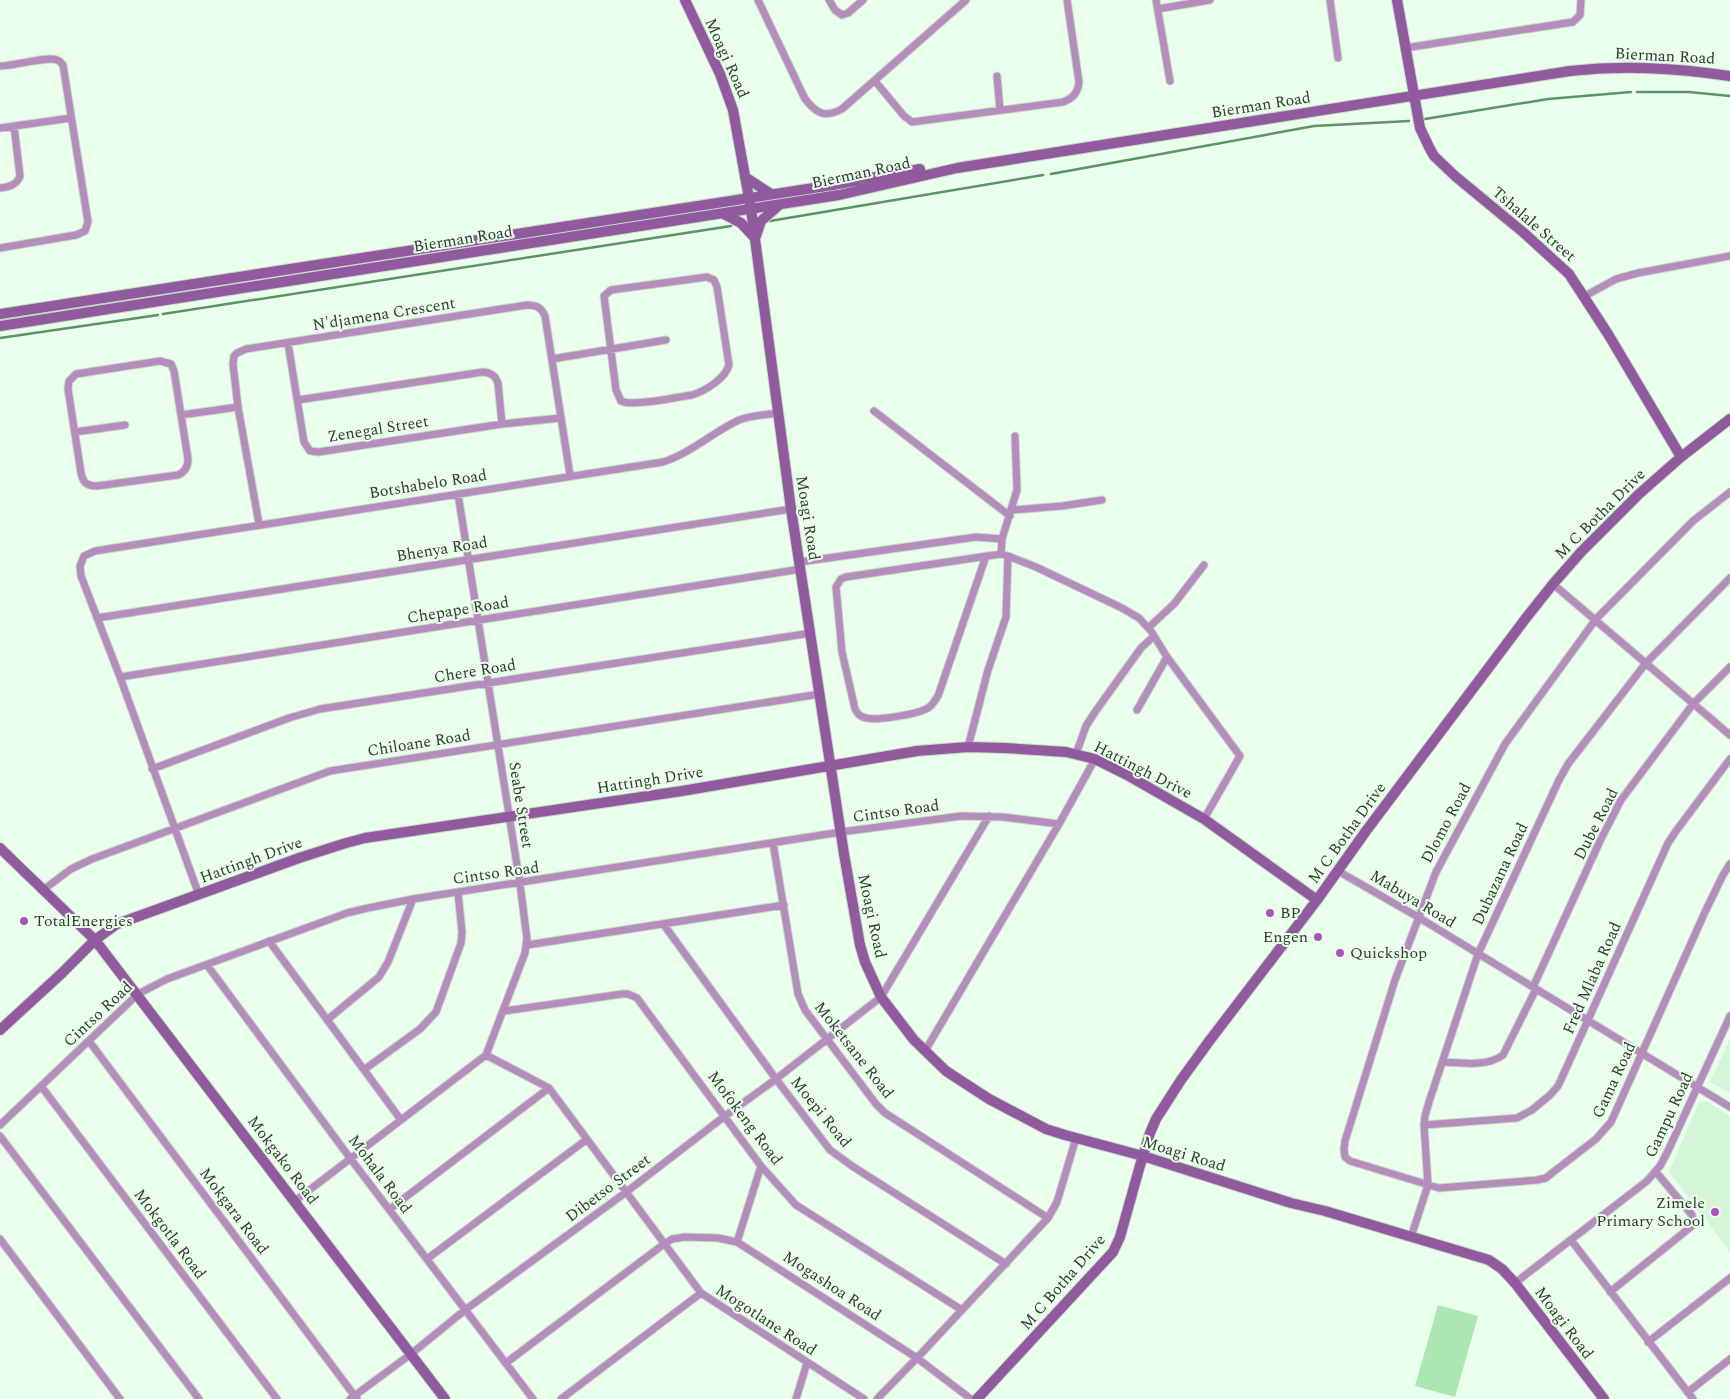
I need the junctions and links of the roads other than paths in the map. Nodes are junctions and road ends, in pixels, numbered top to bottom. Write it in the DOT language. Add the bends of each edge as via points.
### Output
graph roads {
  1 [pos="685,0"];
  2 [pos="758,0"];
  3 [pos="829,0"];
  4 [pos="863,0"];
  5 [pos="966,0"];
  6 [pos="1067,0"];
  7 [pos="1156,0"];
  8 [pos="1210,0"];
  9 [pos="1330,0"];
  10 [pos="1397,0"];
  11 [pos="1581,2"];
  12 [pos="1158,9"];
  13 [pos="1405,48"];
  14 [pos="1338,58"];
  15 [pos="0,66"];
  16 [pos="1730,74"];
  17 [pos="997,76"];
  18 [pos="875,81"];
  19 [pos="1170,81"];
  20 [pos="1413,94"];
  21 [pos="1000,110"];
  22 [pos="71,118"];
  23 [pos="14,126"];
  24 [pos="0,128"];
  25 [pos="745,177"];
  26 [pos="0,188"];
  27 [pos="771,194"];
  28 [pos="749,197"];
  29 [pos="780,204"];
  30 [pos="751,209"];
  31 [pos="724,214"];
  32 [pos="755,239"];
  33 [pos="0,248"];
  34 [pos="1730,256"];
  35 [pos="1585,296"];
  36 [pos="0,314"];
  37 [pos="0,326"];
  38 [pos="666,340"];
  39 [pos="288,343"];
  40 [pos="610,349"];
  41 [pos="552,359"];
  42 [pos="298,400"];
  43 [pos="238,407"];
  44 [pos="874,411"];
  45 [pos="778,413"];
  46 [pos="181,415"];
  47 [pos="561,418"];
  48 [pos="1730,419"];
  49 [pos="125,424"];
  50 [pos="502,424"];
  51 [pos="75,432"];
  52 [pos="1015,436"];
  53 [pos="1680,457"];
  54 [pos="570,475"];
  55 [pos="1730,492"];
  56 [pos="458,494"];
  57 [pos="1102,500"];
  58 [pos="791,509"];
  59 [pos="1011,513"];
  60 [pos="258,524"];
  61 [pos="1002,539"];
  62 [pos="1004,555"];
  63 [pos="986,556"];
  64 [pos="469,558"];
  65 [pos="1204,565"];
  66 [pos="800,566"];
  67 [pos="1730,578"];
  68 [pos="1553,584"];
  69 [pos="98,618"];
  70 [pos="1596,619"];
  71 [pos="478,621"];
  72 [pos="1148,628"];
  73 [pos="811,633"];
  74 [pos="1154,636"];
  75 [pos="1167,657"];
  76 [pos="1646,663"];
  77 [pos="1730,667"];
  78 [pos="120,677"];
  79 [pos="487,683"];
  80 [pos="820,694"];
  81 [pos="1693,704"];
  82 [pos="1137,710"];
  83 [pos="1730,735"];
  84 [pos="497,744"];
  85 [pos="968,747"];
  86 [pos="1076,754"];
  87 [pos="1095,759"];
  88 [pos="1730,759"];
  89 [pos="830,766"];
  90 [pos="152,769"];
  91 [pos="989,816"];
  92 [pos="508,817"];
  93 [pos="1204,819"];
  94 [pos="1059,824"];
  95 [pos="174,828"];
  96 [pos="841,832"];
  97 [pos="773,843"];
  98 [pos="0,848"];
  99 [pos="1730,864"];
  100 [pos="1338,871"];
  101 [pos="520,884"];
  102 [pos="43,890"];
  103 [pos="458,893"];
  104 [pos="199,896"];
  105 [pos="413,899"];
  106 [pos="1318,900"];
  107 [pos="784,905"];
  108 [pos="1418,917"];
  109 [pos="664,925"];
  110 [pos="95,940"];
  111 [pos="269,941"];
  112 [pos="527,945"];
  113 [pos="1478,954"];
  114 [pos="207,964"];
  115 [pos="1534,988"];
  116 [pos="138,994"];
  117 [pos="881,997"];
  118 [pos="504,1011"];
  119 [pos="1730,1016"];
  120 [pos="327,1020"];
  121 [pos="1588,1020"];
  122 [pos="0,1030"];
  123 [pos="827,1040"];
  124 [pos="88,1041"];
  125 [pos="925,1052"];
  126 [pos="1641,1053"];
  127 [pos="486,1055"];
  128 [pos="1442,1062"];
  129 [pos="365,1069"];
  130 [pos="776,1079"];
  131 [pos="41,1086"];
  132 [pos="1698,1087"];
  133 [pos="549,1088"];
  134 [pos="1730,1107"];
  135 [pos="724,1116"];
  136 [pos="401,1120"];
  137 [pos="0,1124"];
  138 [pos="1424,1125"];
  139 [pos="0,1136"];
  140 [pos="1076,1138"];
  141 [pos="586,1140"];
  142 [pos="1143,1156"];
  143 [pos="350,1158"];
  144 [pos="762,1166"];
  145 [pos="1656,1172"];
  146 [pos="1428,1185"];
  147 [pos="625,1193"];
  148 [pos="295,1201"];
  149 [pos="390,1209"];
  150 [pos="1048,1218"];
  151 [pos="1411,1238"];
  152 [pos="0,1239"];
  153 [pos="1571,1240"];
  154 [pos="737,1242"];
  155 [pos="664,1244"];
  156 [pos="427,1259"];
  157 [pos="1006,1264"];
  158 [pos="1730,1278"];
  159 [pos="1515,1283"];
  160 [pos="1610,1292"];
  161 [pos="701,1294"];
  162 [pos="466,1310"];
  163 [pos="962,1310"];
  164 [pos="1648,1342"];
  165 [pos="411,1354"];
  166 [pos="917,1358"];
  167 [pos="1730,1359"];
  168 [pos="506,1363"];
  169 [pos="807,1363"];
  170 [pos="1688,1392"];
  171 [pos="354,1398"];
  172 [pos="120,1399"];
  173 [pos="199,1399"];
  174 [pos="277,1399"];
  175 [pos="445,1399"];
  176 [pos="533,1399"];
  177 [pos="560,1399"];
  178 [pos="796,1399"];
  179 [pos="864,1399"];
  180 [pos="877,1399"];
  181 [pos="971,1399"];
  182 [pos="977,1399"];
  183 [pos="1604,1399"];
  184 [pos="1693,1399"];
  1 -- 25 [label="street, Moagi Road" via="734,110"];
  2 -- 18 [label="street" via="806,99 819,112 826,115 842,109"];
  3 -- 4 [label="street" via="842,15"];
  5 -- 18 [label="street"];
  6 -- 21 [label="street" via="1079,75 1075,95 1063,102"];
  7 -- 12 [label="street"];
  8 -- 12 [label="street"];
  9 -- 14 [label="street"];
  10 -- 13 [label="street, Tshalale Street"];
  11 -- 13 [label="street" via="1580,16 1567,24"];
  12 -- 19 [label="street"];
  13 -- 20 [label="street, Tshalale Street"];
  15 -- 22 [label="street" via="58,60 64,68"];
  16 -- 20 [label="street, Bierman Road" via="1647,67 1601,68"];
  17 -- 21 [label="street"];
  18 -- 21 [label="street" via="912,122"];
  20 -- 27 [label="street, Bierman Road"];
  20 -- 29 [label="street, Bierman Road" via="957,168 860,191"];
  20 -- 35 [label="street, Tshalale Street" via="1420,128 1434,156 1561,265"];
  22 -- 23 [label="street"];
  22 -- 33 [label="street" via="88,216 85,231"];
  23 -- 24 [label="street"];
  23 -- 26 [label="street" via="20,176 14,184"];
  25 -- 27 [label="street"];
  25 -- 28 [label="street, Moagi Road"];
  27 -- 28 [label="street, Bierman Road"];
  28 -- 30 [label="street, Moagi Road"];
  28 -- 36 [label="street, Bierman Road"];
  29 -- 30 [label="street, Bierman Road"];
  29 -- 32 [label="street" via="761,221"];
  30 -- 31 [label="street, Bierman Road"];
  30 -- 32 [label="street, Moagi Road"];
  31 -- 32 [label="street" via="741,223"];
  31 -- 37 [label="street, Bierman Road"];
  32 -- 45 [label="street, Moagi Road"];
  34 -- 35 [label="street" via="1623,277"];
  35 -- 53 [label="street, Tshalale Street"];
  38 -- 40 [label="street"];
  39 -- 41 [label="street, N'djamena Crescent" via="531,305 540,308 545,316"];
  39 -- 42 [label="street, Zenegal Street"];
  39 -- 43 [label="street, N'djamena Crescent" via="242,351 234,356"];
  40 -- 40 [label="street" via="603,299 606,293 685,279 707,277 714,280 729,365 727,372 698,393 624,403 616,390"];
  40 -- 41 [label="street"];
  41 -- 47 [label="street, N'djamena Crescent"];
  42 -- 50 [label="street, Zenegal Street" via="304,442 307,449 314,452"];
  42 -- 50 [label="street" via="482,372 488,373 498,383"];
  43 -- 46 [label="street"];
  43 -- 60 [label="street, N'djamena Crescent"];
  44 -- 59 [label="street"];
  45 -- 54 [label="street, Botshabelo Road" via="738,420 663,462"];
  45 -- 58 [label="street, Moagi Road"];
  46 -- 51 [label="street" via="174,371 168,362 76,374 68,385"];
  46 -- 51 [label="street" via="188,463 178,474 87,485 82,478"];
  47 -- 50 [label="street, Zenegal Street"];
  47 -- 54 [label="street, N'djamena Crescent"];
  48 -- 53 [label="street, M C Botha Drive"];
  49 -- 51 [label="street"];
  52 -- 59 [label="street" via="1018,490"];
  53 -- 68 [label="street, M C Botha Drive" via="1618,514"];
  54 -- 56 [label="street, Botshabelo Road"];
  55 -- 70 [label="street, Dlomo Road" via="1693,521"];
  56 -- 60 [label="street, Botshabelo Road"];
  56 -- 64 [label="street, Seabe Street"];
  57 -- 59 [label="street"];
  58 -- 64 [label="street, Bhenya Road"];
  58 -- 66 [label="street, Moagi Road"];
  59 -- 61 [label="street"];
  60 -- 69 [label="street, Botshabelo Road" via="95,551 84,556 81,576"];
  61 -- 62 [label="street"];
  61 -- 66 [label="street, Chepape Road" via="976,537"];
  62 -- 63 [label="street"];
  62 -- 72 [label="street" via="1122,608"];
  62 -- 85 [label="street" via="1006,617"];
  63 -- 63 [label="street" via="846,577 838,582 836,592 842,652 858,714 868,718 898,716 923,710 934,702"];
  64 -- 69 [label="street, Bhenya Road"];
  64 -- 71 [label="street, Seabe Street"];
  65 -- 72 [label="street" via="1174,604"];
  66 -- 71 [label="street, Chepape Road"];
  66 -- 73 [label="street, Moagi Road"];
  67 -- 76 [label="street, Dubazana Road"];
  68 -- 70 [label="street"];
  68 -- 100 [label="street, M C Botha Drive"];
  69 -- 78 [label="street"];
  70 -- 76 [label="street"];
  70 -- 108 [label="street, Dlomo Road" via="1505,744 1446,850"];
  71 -- 78 [label="street, Chepape Road"];
  71 -- 79 [label="street, Seabe Street"];
  72 -- 74 [label="street"];
  73 -- 79 [label="street, Chere Road"];
  73 -- 80 [label="street, Moagi Road"];
  74 -- 75 [label="street"];
  74 -- 86 [label="street" via="1141,648 1095,712"];
  75 -- 82 [label="street"];
  75 -- 93 [label="street" via="1240,756"];
  76 -- 81 [label="street"];
  76 -- 113 [label="street, Dubazana Road" via="1563,772"];
  77 -- 81 [label="street, Dube Road"];
  78 -- 90 [label="street"];
  79 -- 84 [label="street, Seabe Street"];
  79 -- 90 [label="street, Chere Road" via="320,709"];
  80 -- 84 [label="street, Chiloane Road"];
  80 -- 89 [label="street, Moagi Road"];
  81 -- 83 [label="street"];
  81 -- 115 [label="street, Dube Road" via="1616,808"];
  84 -- 92 [label="street, Seabe Street"];
  84 -- 95 [label="street, Chiloane Road" via="330,771"];
  85 -- 86 [label="street, Hattingh Drive"];
  85 -- 89 [label="street, Hattingh Drive" via="917,751"];
  86 -- 87 [label="street, Hattingh Drive"];
  87 -- 93 [label="street, Hattingh Drive"];
  87 -- 94 [label="street"];
  88 -- 121 [label="street, Fred Mlaba Road" via="1668,843"];
  89 -- 92 [label="street, Hattingh Drive"];
  89 -- 96 [label="street, Moagi Road"];
  90 -- 95 [label="street"];
  91 -- 94 [label="street, Cintso Road"];
  91 -- 96 [label="street, Cintso Road" via="961,816"];
  91 -- 117 [label="street"];
  92 -- 101 [label="street, Seabe Street"];
  92 -- 104 [label="street, Hattingh Drive" via="346,842"];
  93 -- 106 [label="street, Hattingh Drive"];
  94 -- 125 [label="street"];
  95 -- 102 [label="street, Chiloane Road" via="80,863"];
  95 -- 104 [label="street"];
  96 -- 97 [label="street, Cintso Road"];
  96 -- 117 [label="street, Moagi Road" via="864,962"];
  97 -- 101 [label="street, Cintso Road"];
  97 -- 107 [label="street, Moketsane Road"];
  98 -- 102 [label="street, Mokgako Road"];
  99 -- 126 [label="street, Gama Road"];
  100 -- 106 [label="street, M C Botha Drive"];
  100 -- 108 [label="street, Mabuya Road"];
  101 -- 103 [label="street, Cintso Road"];
  101 -- 112 [label="street, Seabe Street"];
  102 -- 110 [label="street, Mokgako Road"];
  103 -- 105 [label="street, Cintso Road"];
  103 -- 129 [label="street" via="461,943 436,1012 420,1029"];
  104 -- 110 [label="street, Hattingh Drive" via="117,924"];
  105 -- 111 [label="street, Cintso Road" via="347,913"];
  105 -- 120 [label="street" via="388,962 378,977"];
  106 -- 142 [label="street, M C Botha Drive" via="1177,1085 1156,1119"];
  107 -- 109 [label="street"];
  107 -- 123 [label="street, Moketsane Road" via="798,994 805,1010"];
  108 -- 113 [label="street, Mabuya Road"];
  108 -- 146 [label="street, Dlomo Road" via="1373,1050 1344,1153 1350,1161"];
  109 -- 112 [label="street"];
  109 -- 130 [label="street, Moepi Road"];
  110 -- 116 [label="street, Mokgako Road"];
  110 -- 122 [label="street, Hattingh Drive"];
  111 -- 114 [label="street, Cintso Road"];
  111 -- 120 [label="street"];
  112 -- 118 [label="street, Seabe Street"];
  113 -- 115 [label="street, Mabuya Road"];
  113 -- 128 [label="street, Dubazana Road"];
  114 -- 116 [label="street, Cintso Road" via="157,983"];
  114 -- 143 [label="street, Mohala Road"];
  115 -- 121 [label="street, Mabuya Road"];
  115 -- 128 [label="street, Dube Road" via="1503,1055 1483,1062"];
  116 -- 124 [label="street, Cintso Road"];
  116 -- 148 [label="street, Mokgako Road"];
  117 -- 123 [label="street, Dibetso Street"];
  117 -- 125 [label="street, Moagi Road"];
  118 -- 127 [label="street, Seabe Street"];
  118 -- 135 [label="street, Mofokeng Road" via="622,994 633,996"];
  119 -- 132 [label="street, Gampu Road"];
  120 -- 129 [label="street"];
  121 -- 126 [label="street, Mabuya Road"];
  121 -- 138 [label="street, Fred Mlaba Road" via="1558,1086 1527,1113 1514,1118"];
  123 -- 130 [label="street, Dibetso Street"];
  123 -- 150 [label="street, Moketsane Road" via="885,1112"];
  124 -- 131 [label="street, Cintso Road"];
  124 -- 171 [label="street, Mokgara Road"];
  125 -- 140 [label="street, Moagi Road" via="995,1103 1038,1125"];
  126 -- 132 [label="street, Mabuya Road"];
  126 -- 146 [label="street, Gama Road" via="1604,1132 1550,1175 1537,1180 1445,1188"];
  127 -- 133 [label="street, Mogotlane Road"];
  127 -- 136 [label="street"];
  128 -- 138 [label="street, Dubazana Road"];
  129 -- 136 [label="street"];
  130 -- 135 [label="street, Dibetso Street"];
  130 -- 157 [label="street, Moepi Road" via="837,1156"];
  131 -- 137 [label="street, Cintso Road"];
  131 -- 174 [label="street, Mokgotla Road"];
  132 -- 134 [label="street, Mabuya Road"];
  132 -- 145 [label="street, Gampu Road"];
  133 -- 141 [label="street, Mogotlane Road"];
  133 -- 149 [label="street"];
  135 -- 144 [label="street, Mofokeng Road"];
  135 -- 147 [label="street, Dibetso Street"];
  136 -- 143 [label="street"];
  138 -- 146 [label="street, Dubazana Road"];
  139 -- 173 [label="street"];
  140 -- 142 [label="street, Moagi Road"];
  140 -- 150 [label="street" via="1057,1202"];
  141 -- 147 [label="street, Mogotlane Road"];
  141 -- 156 [label="street"];
  142 -- 151 [label="street, Moagi Road"];
  142 -- 182 [label="street, M C Botha Drive" via="1113,1252"];
  143 -- 148 [label="street"];
  143 -- 149 [label="street, Mohala Road"];
  144 -- 154 [label="street"];
  144 -- 163 [label="street, Mofokeng Road" via="799,1207"];
  145 -- 153 [label="street, Gampu Road"];
  145 -- 160 [label="street" via="1686,1206 1692,1215 1692,1226"];
  146 -- 151 [label="street, Dubazana Road"];
  147 -- 155 [label="street, Mogotlane Road"];
  147 -- 162 [label="street, Dibetso Street"];
  148 -- 165 [label="street, Mokgako Road"];
  149 -- 156 [label="street, Mohala Road"];
  150 -- 157 [label="street"];
  151 -- 159 [label="street, Moagi Road" via="1488,1260"];
  152 -- 172 [label="street"];
  153 -- 159 [label="street, Gampu Road"];
  153 -- 160 [label="street"];
  154 -- 155 [label="street, Mogashoa Road" via="685,1237"];
  154 -- 166 [label="street, Mogashoa Road"];
  155 -- 161 [label="street, Mogotlane Road"];
  155 -- 168 [label="street"];
  156 -- 162 [label="street, Mohala Road"];
  157 -- 163 [label="street"];
  158 -- 164 [label="street"];
  159 -- 183 [label="street, Moagi Road"];
  160 -- 164 [label="street"];
  161 -- 169 [label="street, Mogotlane Road"];
  161 -- 177 [label="street"];
  162 -- 165 [label="street, Dibetso Street"];
  162 -- 168 [label="street, Mohala Road"];
  163 -- 166 [label="street"];
  164 -- 170 [label="street"];
  165 -- 171 [label="street, Dibetso Street"];
  165 -- 175 [label="street, Mokgako Road"];
  166 -- 180 [label="street"];
  166 -- 181 [label="street, Mogashoa Road"];
  167 -- 170 [label="street"];
  168 -- 176 [label="street, Mohala Road"];
  169 -- 178 [label="street"];
  169 -- 179 [label="street, Mogotlane Road"];
  170 -- 184 [label="street"];
}
